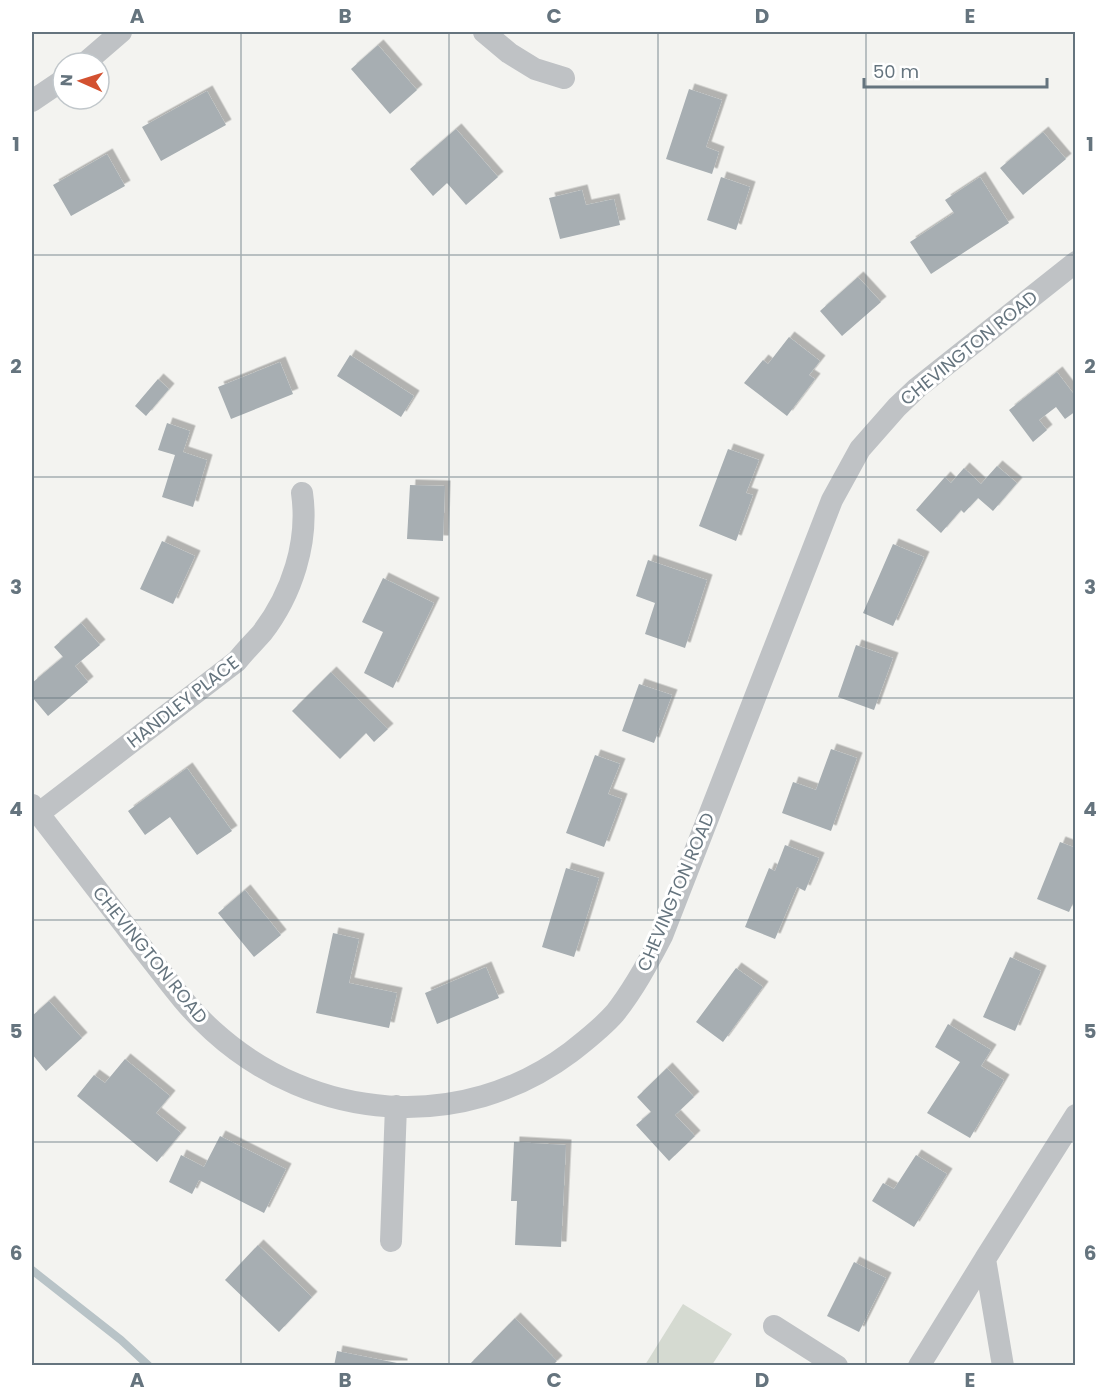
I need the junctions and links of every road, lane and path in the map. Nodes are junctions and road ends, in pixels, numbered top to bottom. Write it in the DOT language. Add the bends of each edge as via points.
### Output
graph roads {
  1 [pos="121,32"];
  2 [pos="484,32"];
  3 [pos="99,51"];
  4 [pos="564,78"];
  5 [pos="51,88"];
  6 [pos="32,101"];
  7 [pos="1076,262"];
  8 [pos="302,493"];
  9 [pos="35,810"];
  10 [pos="396,1106"];
  11 [pos="1076,1115"];
  12 [pos="391,1241"];
  13 [pos="985,1259"];
  14 [pos="774,1326"];
  15 [pos="837,1365"];
  16 [pos="919,1365"];
  17 [pos="1004,1365"];
  1 -- 3 [label="street"];
  2 -- 4 [label="street" via="535,69"];
  5 -- 6 [label="street"];
  7 -- 10 [label="street, CHEVINGTON ROAD" via="917,388 860,449 832,500 662,936 641,976 614,1013 558,1061 491,1095 448,1105"];
  8 -- 9 [label="street, HANDLEY PLACE" via="301,546 291,580 263,632 237,661"];
  9 -- 10 [label="street, CHEVINGTON ROAD" via="182,999 212,1031 246,1058 286,1081 348,1102"];
  10 -- 12 [label="street"];
  11 -- 13 [label="street"];
  13 -- 16 [label="street"];
  13 -- 17 [label="street"];
  14 -- 15 [label="street"];
}
